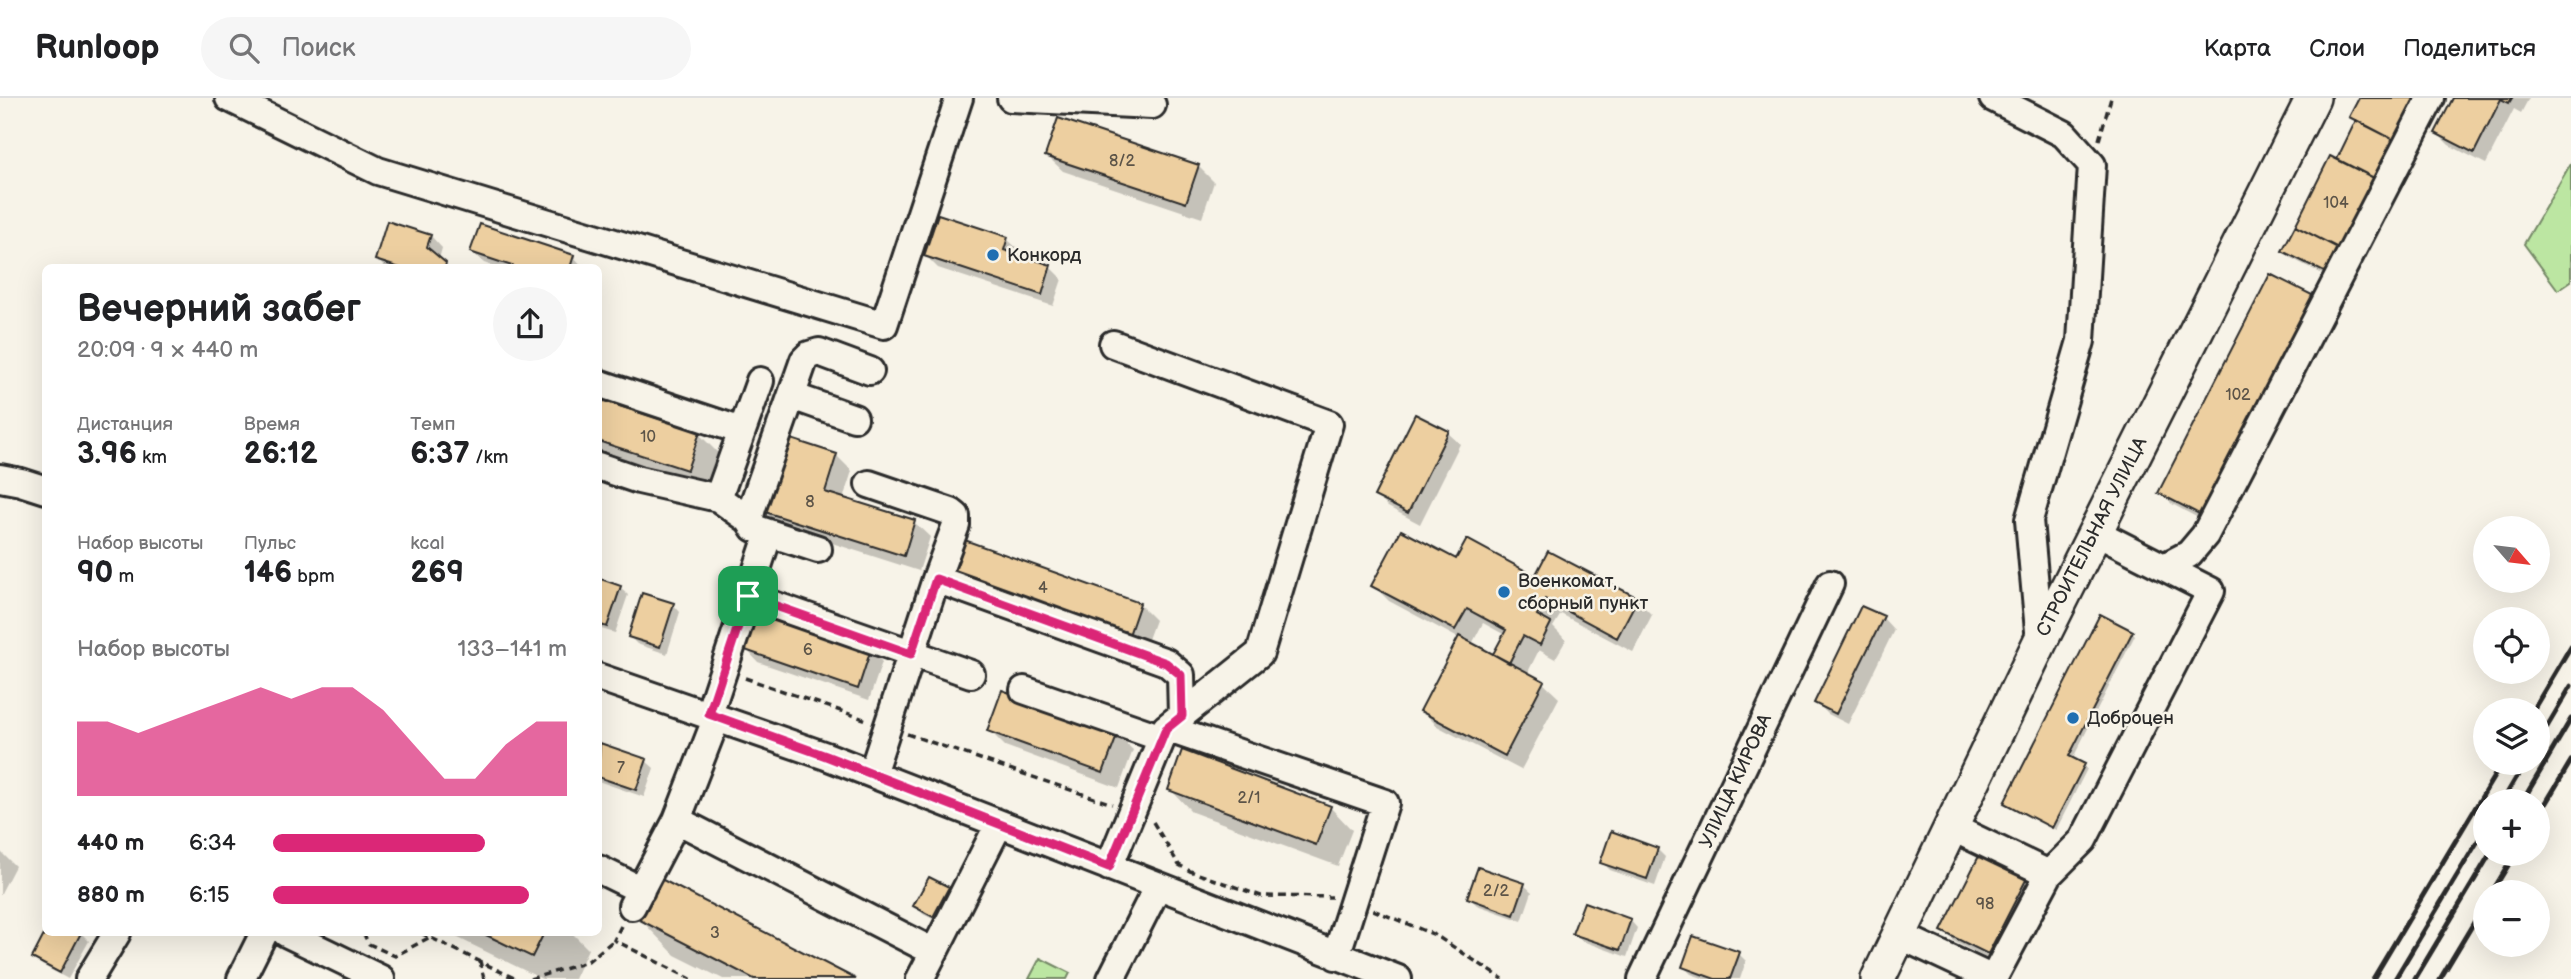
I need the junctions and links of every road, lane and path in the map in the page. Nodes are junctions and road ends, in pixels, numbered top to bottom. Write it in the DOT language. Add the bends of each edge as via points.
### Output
graph roads {
  1 [pos="229,98"];
  2 [pos="959,98"];
  3 [pos="1011,98"];
  4 [pos="1993,98"];
  5 [pos="2111,98"];
  6 [pos="2313,98"];
  7 [pos="2431,98"];
  8 [pos="1152,105"];
  9 [pos="2092,165"];
  10 [pos="1112,344"];
  11 [pos="870,371"];
  12 [pos="760,381"];
  13 [pos="602,384"];
  14 [pos="792,396"];
  15 [pos="854,418"];
  16 [pos="742,431"];
  17 [pos="602,467"];
  18 [pos="0,478"];
  19 [pos="869,484"];
  20 [pos="42,489"];
  21 [pos="718,498"];
  22 [pos="759,527"];
  23 [pos="2095,532"];
  24 [pos="818,549"];
  25 [pos="2164,567"];
  26 [pos="936,579"];
  27 [pos="1829,584"];
  28 [pos="748,596"];
  29 [pos="2040,642"];
  30 [pos="911,654"];
  31 [pos="971,674"];
  32 [pos="602,678"];
  33 [pos="1024,690"];
  34 [pos="713,715"];
  35 [pos="1170,728"];
  36 [pos="872,774"];
  37 [pos="677,820"];
  38 [pos="999,824"];
  39 [pos="1951,827"];
  40 [pos="1109,867"];
  41 [pos="602,872"];
  42 [pos="2049,874"];
  43 [pos="1158,886"];
  44 [pos="637,898"];
  45 [pos="1899,935"];
  46 [pos="115,936"];
  47 [pos="262,936"];
  48 [pos="292,936"];
  49 [pos="365,936"];
  50 [pos="430,937"];
  51 [pos="614,940"];
  52 [pos="934,952"];
  53 [pos="1336,956"];
  54 [pos="480,961"];
  55 [pos="1359,973"];
  56 [pos="89,979"];
  57 [pos="241,979"];
  58 [pos="381,979"];
  59 [pos="484,979"];
  60 [pos="516,979"];
  61 [pos="530,979"];
  62 [pos="691,979"];
  63 [pos="920,979"];
  64 [pos="1111,979"];
  65 [pos="1398,979"];
  66 [pos="1642,979"];
  67 [pos="1878,979"];
  1 -- 2 [label="street" via="379,171 884,325"];
  3 -- 8 [label="street"];
  4 -- 9 [label="street" via="2064,134"];
  5 -- 9 [label="path"];
  6 -- 23 [label="main road, СТРОИТЕЛЬНАЯ УЛИЦА"];
  7 -- 25 [label="street" via="2205,535 2189,554"];
  9 -- 29 [label="street" via="2081,341 2029,520"];
  10 -- 35 [label="street" via="1329,424 1260,653"];
  11 -- 14 [label="street" via="819,352 809,355"];
  12 -- 16 [label="street"];
  13 -- 16 [label="street"];
  14 -- 15 [label="street"];
  14 -- 22 [label="street" via="752,508"];
  16 -- 21 [label="street"];
  17 -- 21 [label="street"];
  18 -- 20 [label="street"];
  19 -- 26 [label="street" via="956,516 957,525"];
  21 -- 22 [label="street"];
  22 -- 24 [label="street"];
  22 -- 28 [label="street"];
  23 -- 25 [label="street"];
  23 -- 29 [label="main road, СТРОИТЕЛЬНАЯ УЛИЦА"];
  25 -- 42 [label="street" via="2211,591 2083,840"];
  26 -- 30 [label="street"];
  26 -- 35 [label="street" via="1166,663 1181,675"];
  27 -- 66 [label="street, УЛИЦА КИРОВА"];
  28 -- 30 [label="street"];
  28 -- 34 [label="street"];
  29 -- 39 [label="main road, СТРОИТЕЛЬНАЯ УЛИЦА"];
  30 -- 31 [label="street"];
  30 -- 36 [label="street"];
  32 -- 34 [label="street"];
  33 -- 35 [label="street"];
  34 -- 36 [label="street"];
  34 -- 37 [label="street"];
  35 -- 40 [label="street"];
  35 -- 53 [label="street" via="1385,803"];
  36 -- 38 [label="street"];
  37 -- 44 [label="street"];
  37 -- 52 [label="street"];
  38 -- 40 [label="street"];
  38 -- 52 [label="street"];
  39 -- 42 [label="street"];
  39 -- 45 [label="main road, СТРОИТЕЛЬНАЯ УЛИЦА"];
  40 -- 43 [label="street"];
  41 -- 44 [label="street"];
  42 -- 45 [label="street" via="1993,979"];
  43 -- 53 [label="street"];
  43 -- 64 [label="street"];
  44 -- 51 [label="path"];
  45 -- 67 [label="main road, СТРОИТЕЛЬНАЯ УЛИЦА"];
  46 -- 56 [label="street"];
  47 -- 57 [label="street"];
  48 -- 58 [label="street"];
  49 -- 50 [label="path" via="369,944 395,956"];
  50 -- 54 [label="path"];
  51 -- 61 [label="path" via="587,962"];
  51 -- 62 [label="path"];
  52 -- 63 [label="street"];
  53 -- 55 [label="street"];
  54 -- 59 [label="path"];
  54 -- 60 [label="path"];
  55 -- 65 [label="street"];
}
